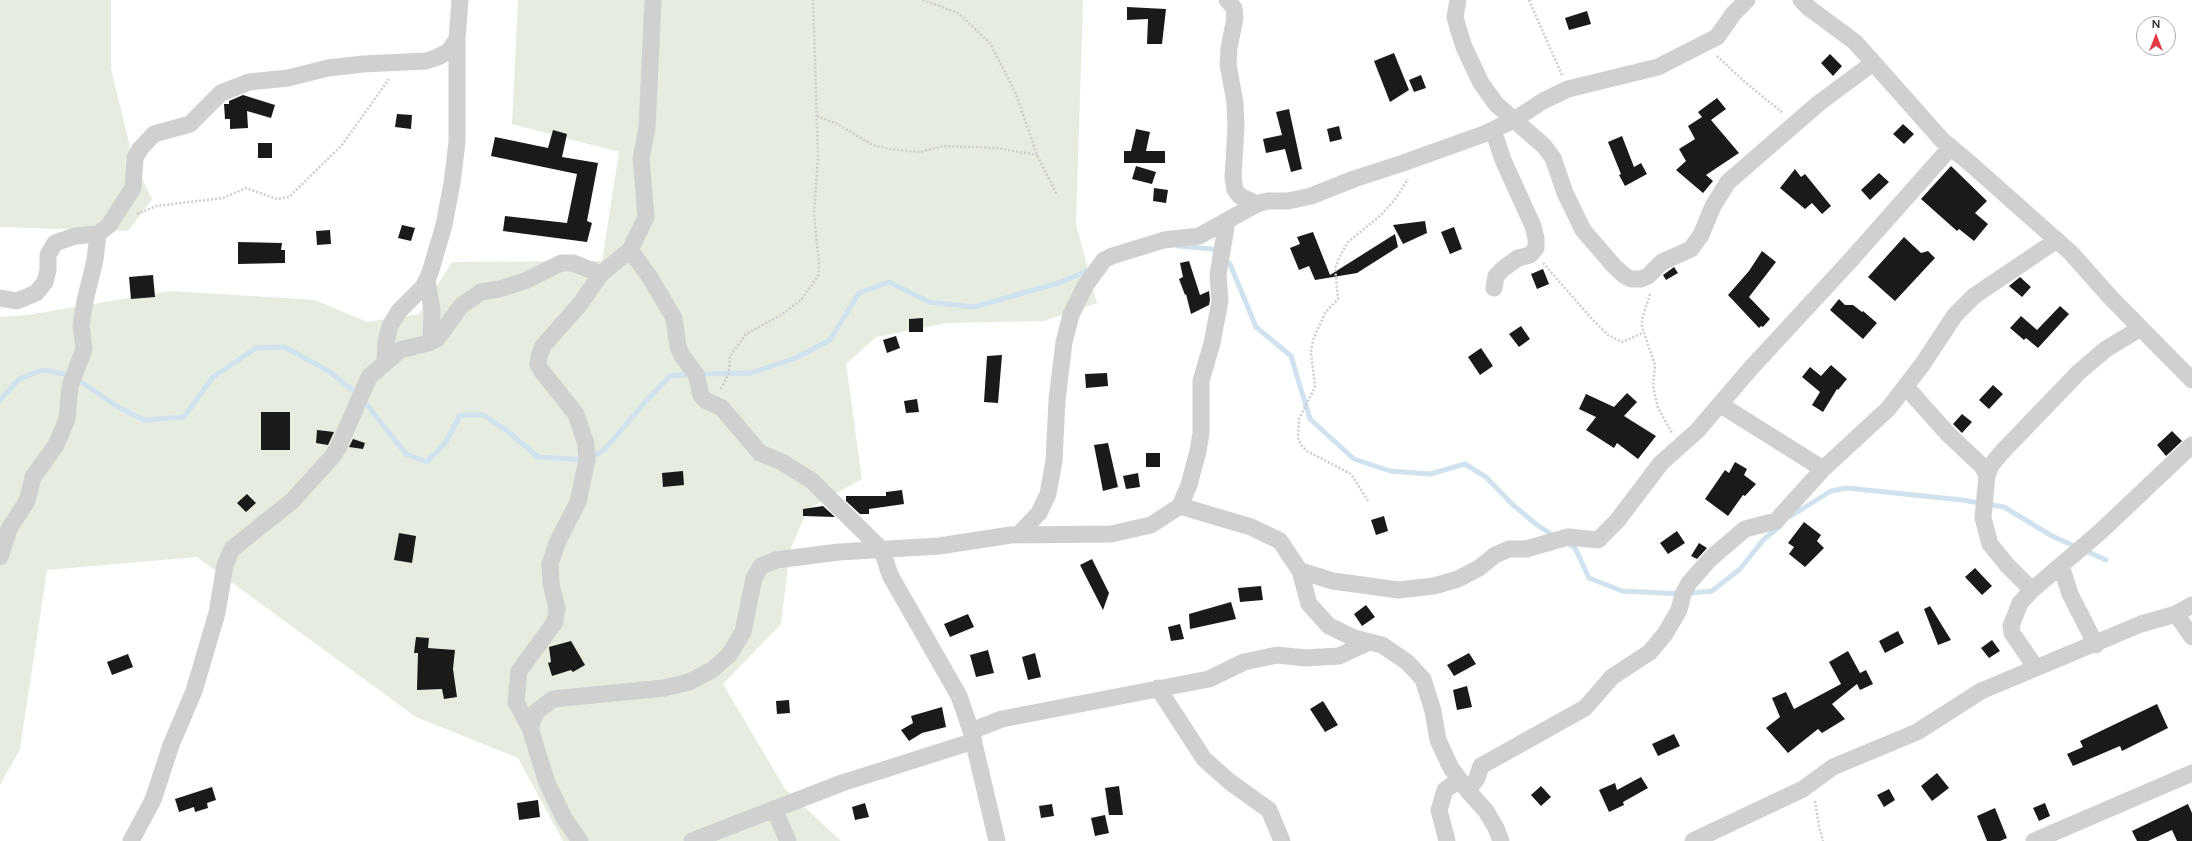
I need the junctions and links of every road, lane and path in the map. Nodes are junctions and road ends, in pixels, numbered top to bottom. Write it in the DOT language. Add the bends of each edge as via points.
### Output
graph roads {
  1 [pos="460,0"];
  2 [pos="653,0"];
  3 [pos="813,0"];
  4 [pos="924,0"];
  5 [pos="1227,0"];
  6 [pos="1458,0"];
  7 [pos="1529,0"];
  8 [pos="1747,0"];
  9 [pos="1801,0"];
  10 [pos="457,39"];
  11 [pos="1705,44"];
  12 [pos="401,62"];
  13 [pos="1873,63"];
  14 [pos="1568,89"];
  15 [pos="817,116"];
  16 [pos="1514,120"];
  17 [pos="1796,123"];
  18 [pos="1494,130"];
  19 [pos="1951,147"];
  20 [pos="1037,155"];
  21 [pos="1422,156"];
  22 [pos="1057,195"];
  23 [pos="1257,204"];
  24 [pos="1227,221"];
  25 [pos="103,230"];
  26 [pos="2057,240"];
  27 [pos="630,250"];
  28 [pos="1530,254"];
  29 [pos="1655,270"];
  30 [pos="601,274"];
  31 [pos="427,280"];
  32 [pos="1494,288"];
  33 [pos="0,298"];
  34 [pos="2141,328"];
  35 [pos="1643,333"];
  36 [pos="431,342"];
  37 [pos="385,362"];
  38 [pos="2192,380"];
  39 [pos="1906,387"];
  40 [pos="713,405"];
  41 [pos="1720,405"];
  42 [pos="2192,445"];
  43 [pos="1679,448"];
  44 [pos="1823,469"];
  45 [pos="1987,475"];
  46 [pos="1368,501"];
  47 [pos="1180,506"];
  48 [pos="1018,535"];
  49 [pos="882,550"];
  50 [pos="0,557"];
  51 [pos="2061,565"];
  52 [pos="1300,571"];
  53 [pos="2032,590"];
  54 [pos="2192,605"];
  55 [pos="2176,614"];
  56 [pos="2192,637"];
  57 [pos="1369,642"];
  58 [pos="2096,645"];
  59 [pos="2036,668"];
  60 [pos="1158,688"];
  61 [pos="530,728"];
  62 [pos="973,736"];
  63 [pos="2192,773"];
  64 [pos="1816,779"];
  65 [pos="1464,786"];
  66 [pos="774,809"];
  67 [pos="131,841"];
  68 [pos="580,841"];
  69 [pos="692,841"];
  70 [pos="788,841"];
  71 [pos="997,841"];
  72 [pos="1282,841"];
  73 [pos="1446,841"];
  74 [pos="1501,841"];
  75 [pos="1693,841"];
  76 [pos="1823,841"];
  77 [pos="2034,841"];
  1 -- 10 [label="street"];
  2 -- 27 [label="street" via="647,128 640,163 646,216"];
  3 -- 15 [label="path"];
  4 -- 20 [label="path" via="958,13 990,43 1016,94"];
  5 -- 23 [label="street" via="1234,8 1235,18 1228,64 1236,121 1233,177 1235,190 1240,196"];
  6 -- 16 [label="street" via="1455,17 1473,68 1496,104"];
  7 -- 14 [label="path"];
  8 -- 11 [label="street" via="1717,37"];
  9 -- 13 [label="street" via="1855,42"];
  10 -- 12 [label="street" via="449,51 438,57 426,61"];
  10 -- 31 [label="street" via="457,135 452,183 444,226"];
  11 -- 14 [label="street" via="1658,66"];
  11 -- 17 [label="path" via="1746,83"];
  12 -- 25 [label="path" via="342,145 289,197 277,199 246,188 223,198 156,206"];
  12 -- 25 [label="street" via="328,68 288,78 249,82 221,93 190,124 154,134 145,142 135,158 133,188"];
  13 -- 17 [label="street"];
  13 -- 19 [label="street"];
  14 -- 16 [label="street" via="1543,101"];
  15 -- 20 [label="path" via="837,124 873,145 889,149 920,152 944,146 997,148"];
  15 -- 40 [label="path" via="818,156 814,214 820,264 818,276 801,300 746,334 735,347 730,356 729,373"];
  16 -- 18 [label="street"];
  16 -- 29 [label="street" via="1544,146 1553,158 1583,230 1614,266 1630,279 1642,279"];
  17 -- 29 [label="street" via="1728,182 1691,249 1662,262"];
  18 -- 21 [label="street"];
  18 -- 28 [label="street" via="1506,166 1533,226 1536,248"];
  19 -- 26 [label="street"];
  19 -- 41 [label="street"];
  20 -- 22 [label="path"];
  21 -- 23 [label="street" via="1354,178 1311,196 1288,202 1267,201"];
  21 -- 46 [label="path" via="1396,198 1381,215 1348,242 1340,256 1335,268 1338,299 1325,313 1313,340 1311,352 1315,387 1299,419 1298,438 1301,445 1307,451 1351,474"];
  23 -- 24 [label="street"];
  24 -- 47 [label="street" via="1218,275 1220,301 1202,380 1199,445 1189,485"];
  24 -- 48 [label="street" via="1199,236 1164,240 1112,256 1099,266 1085,286 1071,315 1064,342 1057,400 1054,461 1048,494 1040,513"];
  25 -- 33 [label="street" via="55,243 48,254 45,282 36,292 17,301"];
  25 -- 50 [label="street" via="85,301 81,326 84,349 70,386 67,419 56,445 32,478 27,501 9,529"];
  26 -- 34 [label="street"];
  26 -- 39 [label="street" via="1974,296 1955,315"];
  27 -- 30 [label="street"];
  27 -- 40 [label="street" via="666,303 676,326 682,356 696,374 701,395"];
  28 -- 32 [label="street" via="1518,258 1504,268 1496,276"];
  28 -- 35 [label="path" via="1548,267 1608,335 1622,342"];
  29 -- 35 [label="path" via="1642,319"];
  30 -- 36 [label="street" via="573,264 561,263 525,281 481,292 461,306 437,339"];
  30 -- 61 [label="street" via="580,304 543,346 539,356 538,365 541,370 576,414 586,444 587,460 578,502 557,543 550,564 551,584 557,608 555,622 519,671 516,702"];
  31 -- 36 [label="street" via="432,310"];
  31 -- 37 [label="street" via="398,311 390,326"];
  34 -- 38 [label="street"];
  34 -- 45 [label="street" via="2106,349 2074,376 2002,452"];
  35 -- 43 [label="path" via="1655,365 1653,386 1658,408"];
  36 -- 37 [label="street" via="400,350"];
  37 -- 67 [label="street" via="368,377 332,457 292,501 232,549 225,566 218,613 194,691 171,745 153,800"];
  39 -- 44 [label="street" via="1888,409"];
  39 -- 45 [label="street" via="1948,434 1982,466"];
  40 -- 49 [label="street" via="722,408 728,414 760,453 782,462 821,489"];
  41 -- 43 [label="street"];
  41 -- 44 [label="street"];
  42 -- 51 [label="street" via="2100,532"];
  43 -- 52 [label="street" via="1661,463 1617,521 1598,540 1568,537 1526,549 1509,549 1458,579 1434,586 1398,590 1333,581"];
  44 -- 65 [label="street" via="1776,521 1745,529 1710,559 1689,583 1679,610 1665,634 1650,652 1612,677 1585,708 1481,766 1477,778"];
  45 -- 53 [label="street" via="1983,518 1990,544"];
  47 -- 48 [label="street" via="1151,525 1111,534"];
  47 -- 52 [label="street" via="1251,527 1280,541"];
  48 -- 49 [label="street" via="939,546"];
  49 -- 61 [label="street" via="839,552 776,560 761,566 754,578 743,632 729,655 712,670 689,682 664,688 553,699 536,712"];
  49 -- 62 [label="street" via="890,575 959,696"];
  51 -- 53 [label="street"];
  51 -- 58 [label="street" via="2070,594"];
  52 -- 57 [label="street" via="1309,604 1329,626"];
  53 -- 59 [label="street" via="2020,604 2011,626 2017,643"];
  54 -- 55 [label="street"];
  55 -- 56 [label="street"];
  55 -- 58 [label="street" via="2141,624"];
  57 -- 60 [label="street" via="1339,656 1306,658 1277,655 1244,662 1209,679"];
  57 -- 65 [label="street" via="1382,645 1408,662 1423,679 1433,711 1438,740 1451,768"];
  58 -- 59 [label="street"];
  59 -- 64 [label="street" via="1981,691 1917,732 1833,767"];
  60 -- 62 [label="street" via="1002,719"];
  60 -- 72 [label="street" via="1204,759 1230,782 1269,810"];
  61 -- 68 [label="street" via="547,783 564,818"];
  62 -- 66 [label="street"];
  62 -- 71 [label="street"];
  63 -- 77 [label="street"];
  64 -- 75 [label="street" via="1803,789"];
  64 -- 76 [label="path" via="1816,809"];
  65 -- 73 [label="street" via="1445,790 1439,810"];
  65 -- 74 [label="street" via="1486,811"];
  66 -- 69 [label="street"];
  66 -- 70 [label="street"];
}
